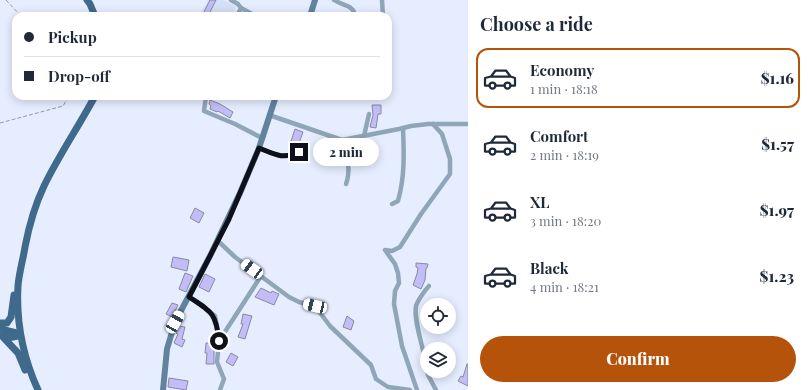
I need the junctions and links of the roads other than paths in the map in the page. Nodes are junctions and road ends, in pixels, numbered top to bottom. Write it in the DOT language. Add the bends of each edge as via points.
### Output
graph roads {
  1 [pos="87,0"];
  2 [pos="231,0"];
  3 [pos="314,0"];
  4 [pos="334,0"];
  5 [pos="382,0"];
  6 [pos="241,8"];
  7 [pos="93,12"];
  8 [pos="239,12"];
  9 [pos="248,12"];
  10 [pos="311,12"];
  11 [pos="354,12"];
  12 [pos="383,12"];
  13 [pos="93,100"];
  14 [pos="205,100"];
  15 [pos="275,100"];
  16 [pos="369,114"];
  17 [pos="269,115"];
  18 [pos="433,124"];
  19 [pos="468,124"];
  20 [pos="403,128"];
  21 [pos="364,136"];
  22 [pos="262,138"];
  23 [pos="342,140"];
  24 [pos="259,148"];
  25 [pos="299,152"];
  26 [pos="346,184"];
  27 [pos="392,204"];
  28 [pos="27,237"];
  29 [pos="218,241"];
  30 [pos="261,276"];
  31 [pos="429,286"];
  32 [pos="189,297"];
  33 [pos="0,324"];
  34 [pos="0,327"];
  35 [pos="1,335"];
  36 [pos="20,335"];
  37 [pos="219,341"];
  38 [pos="422,342"];
  39 [pos="430,378"];
  40 [pos="34,390"];
  41 [pos="38,390"];
  42 [pos="163,390"];
  43 [pos="220,390"];
  44 [pos="410,390"];
  45 [pos="417,390"];
  46 [pos="436,390"];
  1 -- 7 [label="main road"];
  2 -- 6 [label="street"];
  3 -- 10 [label="street"];
  4 -- 11 [label="street" via="348,5"];
  5 -- 12 [label="street"];
  6 -- 8 [label="street"];
  6 -- 9 [label="street"];
  13 -- 28 [label="main road" via="43,187"];
  14 -- 22 [label="street" via="204,111"];
  15 -- 17 [label="street"];
  16 -- 21 [label="street"];
  17 -- 22 [label="street"];
  17 -- 23 [label="street"];
  18 -- 19 [label="street"];
  18 -- 20 [label="street"];
  18 -- 45 [label="street" via="442,134 450,158 450,174 400,247 392,251 385,250 398,273 399,284 395,291 394,304 402,346"];
  20 -- 21 [label="street"];
  20 -- 27 [label="street" via="403,183 398,201"];
  21 -- 23 [label="street"];
  22 -- 24 [label="street"];
  23 -- 26 [label="street" via="348,172"];
  24 -- 25 [label="street" via="274,154 290,156"];
  24 -- 29 [label="street"];
  28 -- 33 [label="main road" via="21,245 15,272 12,317 7,323"];
  28 -- 36 [label="main road" via="18,285"];
  29 -- 30 [label="street"];
  29 -- 32 [label="street"];
  30 -- 37 [label="street"];
  30 -- 44 [label="street" via="289,297 315,306 330,326 371,365 376,379 388,387"];
  31 -- 38 [label="street" via="416,306"];
  32 -- 37 [label="street" via="215,316"];
  32 -- 42 [label="street" via="171,334"];
  34 -- 36 [label="main road" via="7,332 16,332"];
  35 -- 36 [label="main road" via="15,338"];
  35 -- 40 [label="main road" via="18,353"];
  36 -- 41 [label="main road"];
  37 -- 43 [label="street" via="217,362 224,379"];
  39 -- 46 [label="street"];
}
